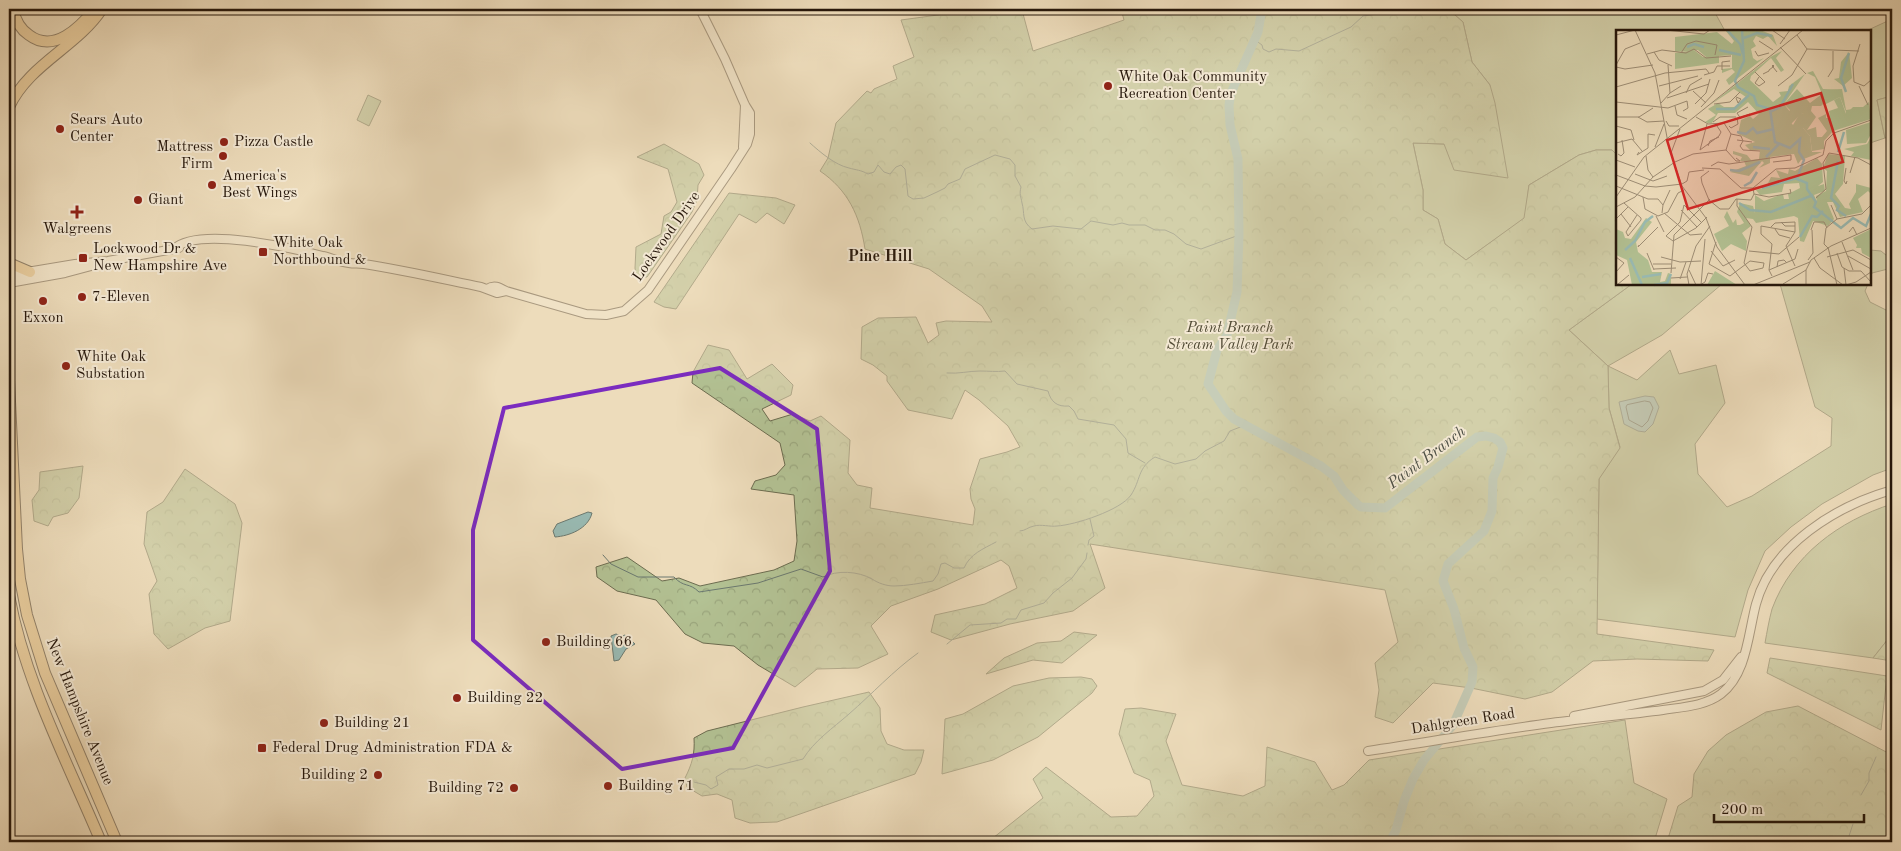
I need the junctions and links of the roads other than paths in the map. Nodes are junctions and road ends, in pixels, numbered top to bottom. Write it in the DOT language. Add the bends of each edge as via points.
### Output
graph roads {
  1 [pos="13,9"];
  2 [pos="95,9"];
  3 [pos="102,9"];
  4 [pos="700,9"];
  5 [pos="704,9"];
  6 [pos="708,24"];
  7 [pos="9,107"];
  8 [pos="108,261"];
  9 [pos="9,263"];
  10 [pos="30,272"];
  11 [pos="9,275"];
  12 [pos="9,283"];
  13 [pos="9,380"];
  14 [pos="1892,490"];
  15 [pos="9,595"];
  16 [pos="1745,649"];
  17 [pos="1553,722"];
  18 [pos="1368,751"];
  19 [pos="101,842"];
  20 [pos="117,842"];
  1 -- 2 [label="main road" via="26,34 46,42 68,34"];
  3 -- 7 [label="main road" via="83,32 32,74"];
  4 -- 6 [label="street"];
  5 -- 6 [label="street"];
  6 -- 8 [label="street, Lockwood Drive" via="750,113 750,134 731,169 648,290 624,311 606,315 586,314 506,292 498,286 487,289 360,264 349,257 338,260 248,240 222,240"];
  8 -- 10 [label="street, Lockwood Drive"];
  8 -- 12 [label="street, Lockwood Drive"];
  9 -- 10 [label="main road"];
  10 -- 11 [label="street, Lockwood Drive"];
  13 -- 20 [label="main road, New Hampshire Avenue" via="17,549 27,615 45,673"];
  14 -- 16 [label="street, Dahlgreen Road" via="1870,497 1831,517 1786,553 1763,585"];
  15 -- 19 [label="main road, New Hampshire Avenue" via="32,683"];
  16 -- 17 [label="street, Dahlgreen Road" via="1729,674 1713,687"];
  16 -- 17 [label="street, Dahlgreen Road" via="1736,678 1729,687 1717,697 1694,706"];
  17 -- 18 [label="street, Dahlgreen Road"];
}
